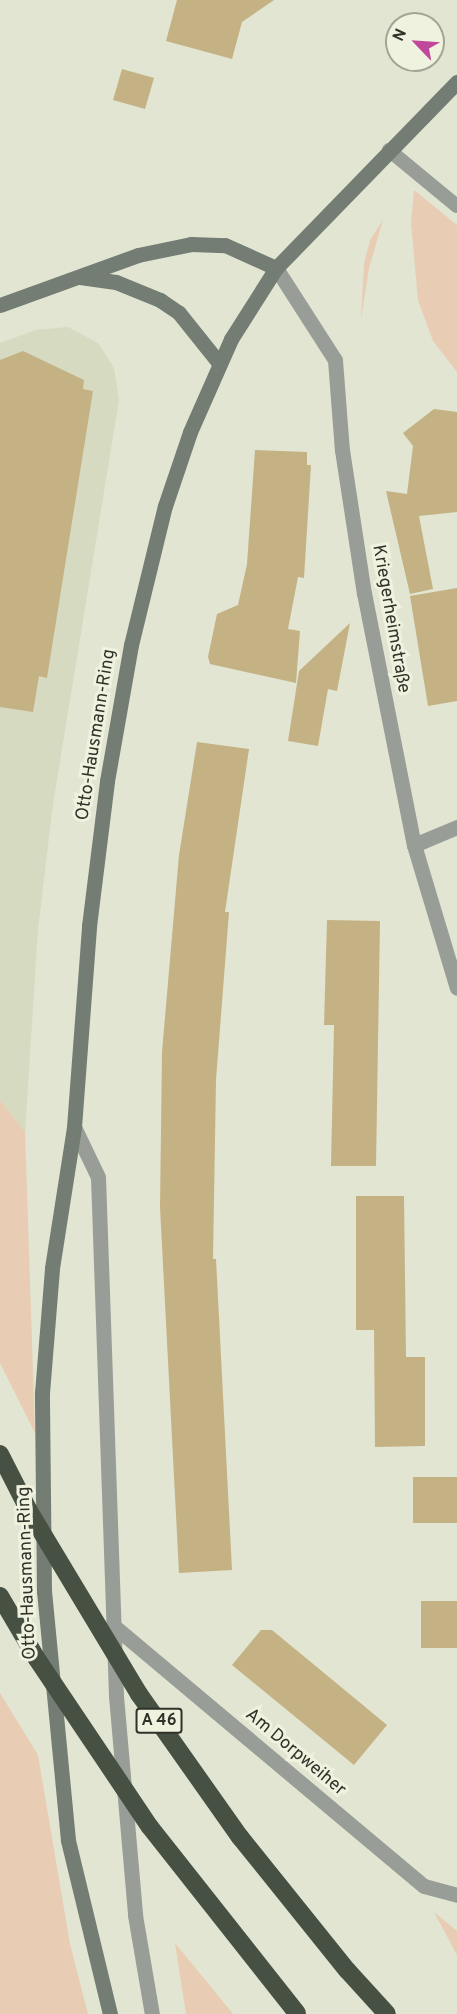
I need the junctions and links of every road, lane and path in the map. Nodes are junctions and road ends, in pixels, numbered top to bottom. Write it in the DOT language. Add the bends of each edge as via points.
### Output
graph roads {
  1 [pos="457,82"];
  2 [pos="389,150"];
  3 [pos="457,206"];
  4 [pos="276,268"];
  5 [pos="77,276"];
  6 [pos="0,305"];
  7 [pos="219,363"];
  8 [pos="457,827"];
  9 [pos="414,845"];
  10 [pos="457,988"];
  11 [pos="74,1127"];
  12 [pos="0,1454"];
  13 [pos="0,1596"];
  14 [pos="115,1627"];
  15 [pos="457,1895"];
  16 [pos="298,2013"];
  17 [pos="110,2014"];
  18 [pos="152,2014"];
  19 [pos="387,2014"];
  1 -- 2 [label="street, Otto-Hausmann-Ring"];
  2 -- 3 [label="lane"];
  2 -- 4 [label="street, Otto-Hausmann-Ring"];
  4 -- 5 [label="street" via="243,251 209,243 138,255"];
  4 -- 7 [label="street, Otto-Hausmann-Ring"];
  4 -- 9 [label="street, Kriegerheimstraße" via="335,360 342,450 364,593"];
  5 -- 6 [label="street"];
  5 -- 7 [label="street" via="116,282 160,300 179,313"];
  7 -- 11 [label="street, Otto-Hausmann-Ring" via="165,506 131,645 107,781 89,926"];
  8 -- 9 [label="street"];
  9 -- 10 [label="street, Kriegerheimstraße"];
  11 -- 14 [label="street, Otto-Hausmann-Ring" via="98,1177"];
  11 -- 17 [label="street, Otto-Hausmann-Ring" via="46,1327 44,1592 68,1840"];
  12 -- 19 [label="highway, A 46, bridge" via="40,1531 139,1694 240,1837"];
  13 -- 16 [label="highway, bridge" via="37,1659 150,1827"];
  14 -- 15 [label="street, Am Dorpweiher" via="424,1886"];
  14 -- 18 [label="street, Otto-Hausmann-Ring" via="124,1817 135,1916"];
}
